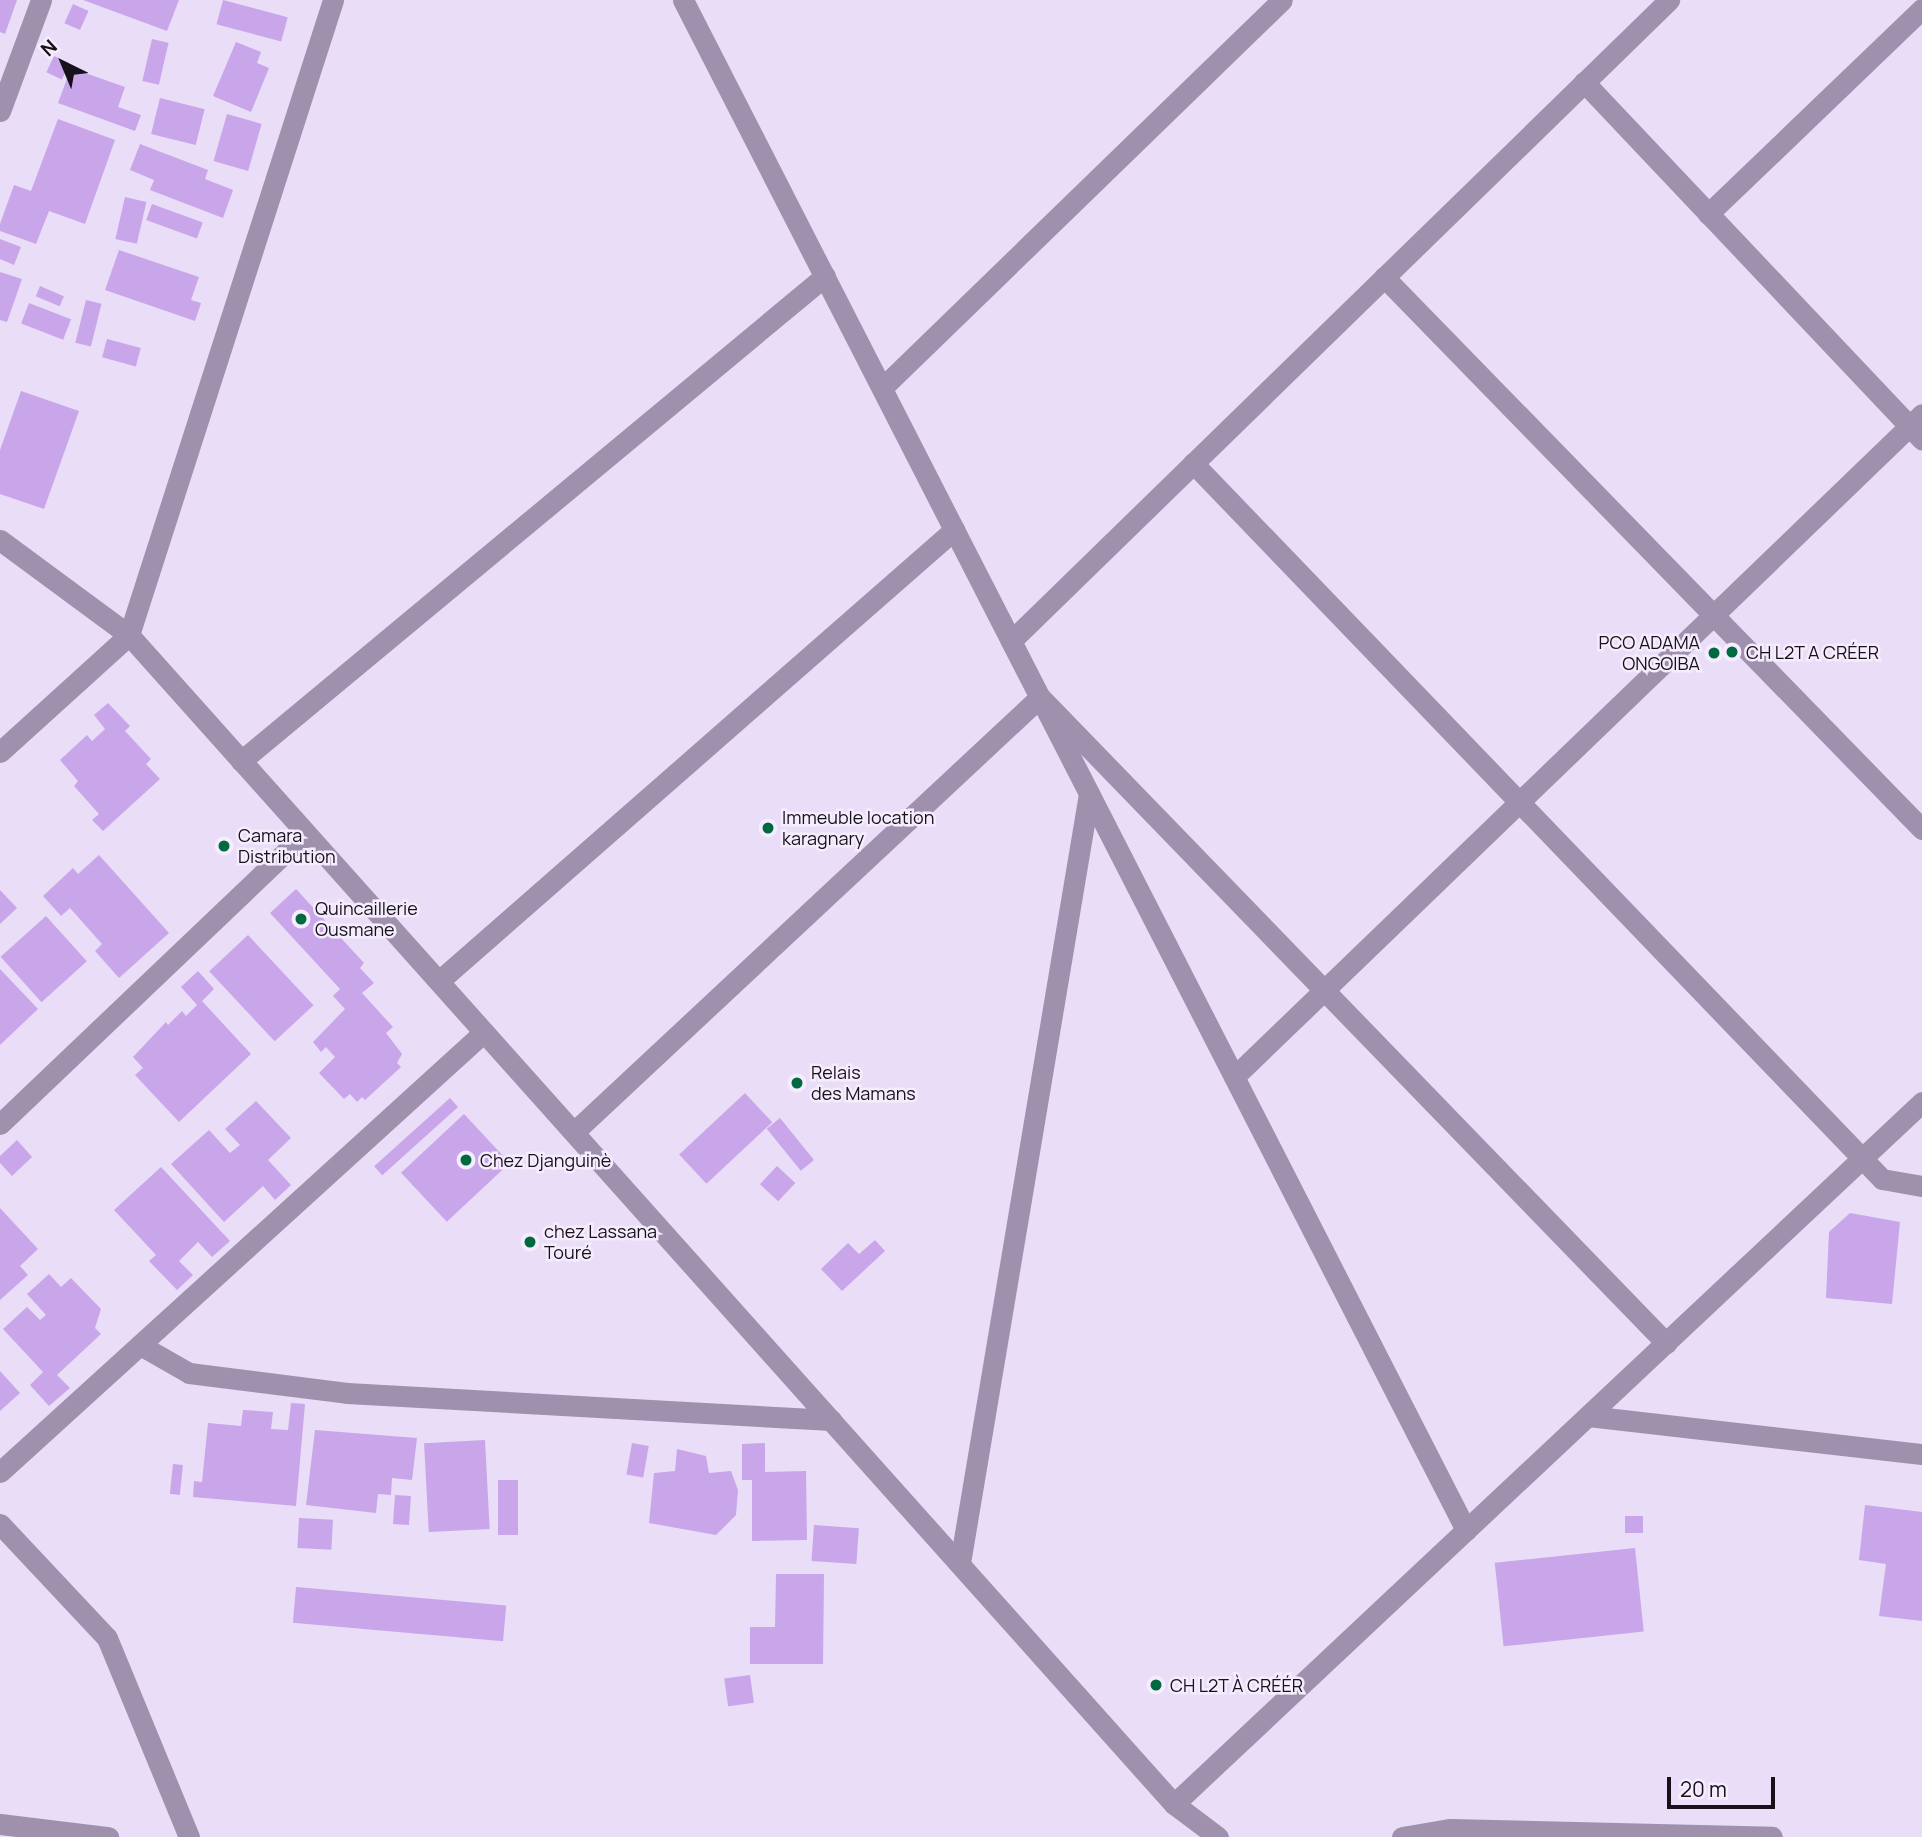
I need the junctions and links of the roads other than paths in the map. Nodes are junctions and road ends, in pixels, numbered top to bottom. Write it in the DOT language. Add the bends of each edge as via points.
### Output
graph roads {
  1 [pos="41,0"];
  2 [pos="333,0"];
  3 [pos="683,0"];
  4 [pos="1282,0"];
  5 [pos="1669,0"];
  6 [pos="1922,9"];
  7 [pos="1584,82"];
  8 [pos="0,111"];
  9 [pos="1708,214"];
  10 [pos="825,276"];
  11 [pos="1384,276"];
  12 [pos="882,388"];
  13 [pos="1918,427"];
  14 [pos="1193,463"];
  15 [pos="954,530"];
  16 [pos="0,540"];
  17 [pos="1713,615"];
  18 [pos="129,635"];
  19 [pos="1011,641"];
  20 [pos="1040,697"];
  21 [pos="0,752"];
  22 [pos="241,761"];
  23 [pos="1090,794"];
  24 [pos="1519,802"];
  25 [pos="1922,829"];
  26 [pos="306,832"];
  27 [pos="439,981"];
  28 [pos="1323,991"];
  29 [pos="484,1032"];
  30 [pos="1234,1077"];
  31 [pos="1922,1102"];
  32 [pos="0,1124"];
  33 [pos="574,1132"];
  34 [pos="1862,1158"];
  35 [pos="1922,1186"];
  36 [pos="1666,1343"];
  37 [pos="140,1345"];
  38 [pos="1588,1416"];
  39 [pos="831,1420"];
  40 [pos="1922,1454"];
  41 [pos="0,1472"];
  42 [pos="0,1524"];
  43 [pos="1466,1530"];
  44 [pos="960,1563"];
  45 [pos="1174,1804"];
  46 [pos="0,1824"];
  47 [pos="108,1837"];
  48 [pos="190,1837"];
  49 [pos="1218,1837"];
  50 [pos="1402,1837"];
  51 [pos="1772,1837"];
  1 -- 8 [label="street"];
  2 -- 18 [label="street"];
  3 -- 10 [label="street"];
  4 -- 12 [label="street"];
  5 -- 7 [label="street"];
  6 -- 9 [label="street"];
  7 -- 9 [label="street"];
  7 -- 11 [label="street"];
  9 -- 13 [label="street"];
  10 -- 12 [label="street"];
  10 -- 22 [label="street"];
  11 -- 14 [label="street"];
  11 -- 17 [label="street"];
  12 -- 15 [label="street"];
  13 -- 17 [label="street"];
  14 -- 19 [label="street"];
  14 -- 24 [label="street"];
  15 -- 19 [label="street"];
  15 -- 27 [label="street"];
  16 -- 18 [label="street"];
  17 -- 24 [label="street"];
  17 -- 25 [label="street"];
  18 -- 21 [label="street"];
  18 -- 22 [label="street"];
  19 -- 20 [label="street"];
  20 -- 23 [label="street"];
  20 -- 28 [label="street"];
  20 -- 33 [label="street"];
  22 -- 26 [label="street"];
  23 -- 30 [label="street"];
  23 -- 44 [label="street"];
  24 -- 28 [label="street"];
  24 -- 34 [label="street"];
  26 -- 27 [label="street"];
  26 -- 32 [label="street"];
  27 -- 29 [label="street"];
  28 -- 30 [label="street"];
  28 -- 36 [label="street"];
  29 -- 33 [label="street"];
  29 -- 37 [label="street"];
  30 -- 43 [label="street"];
  31 -- 34 [label="street"];
  33 -- 39 [label="street"];
  34 -- 35 [label="street" via="1882,1179"];
  34 -- 36 [label="street"];
  36 -- 38 [label="street"];
  37 -- 39 [label="street" via="189,1373 347,1393"];
  37 -- 41 [label="street"];
  38 -- 40 [label="street"];
  38 -- 43 [label="street"];
  39 -- 44 [label="street"];
  42 -- 48 [label="street" via="107,1639"];
  43 -- 45 [label="street"];
  44 -- 45 [label="street"];
  45 -- 49 [label="street"];
  46 -- 47 [label="street"];
  50 -- 51 [label="street" via="1450,1829"];
}
